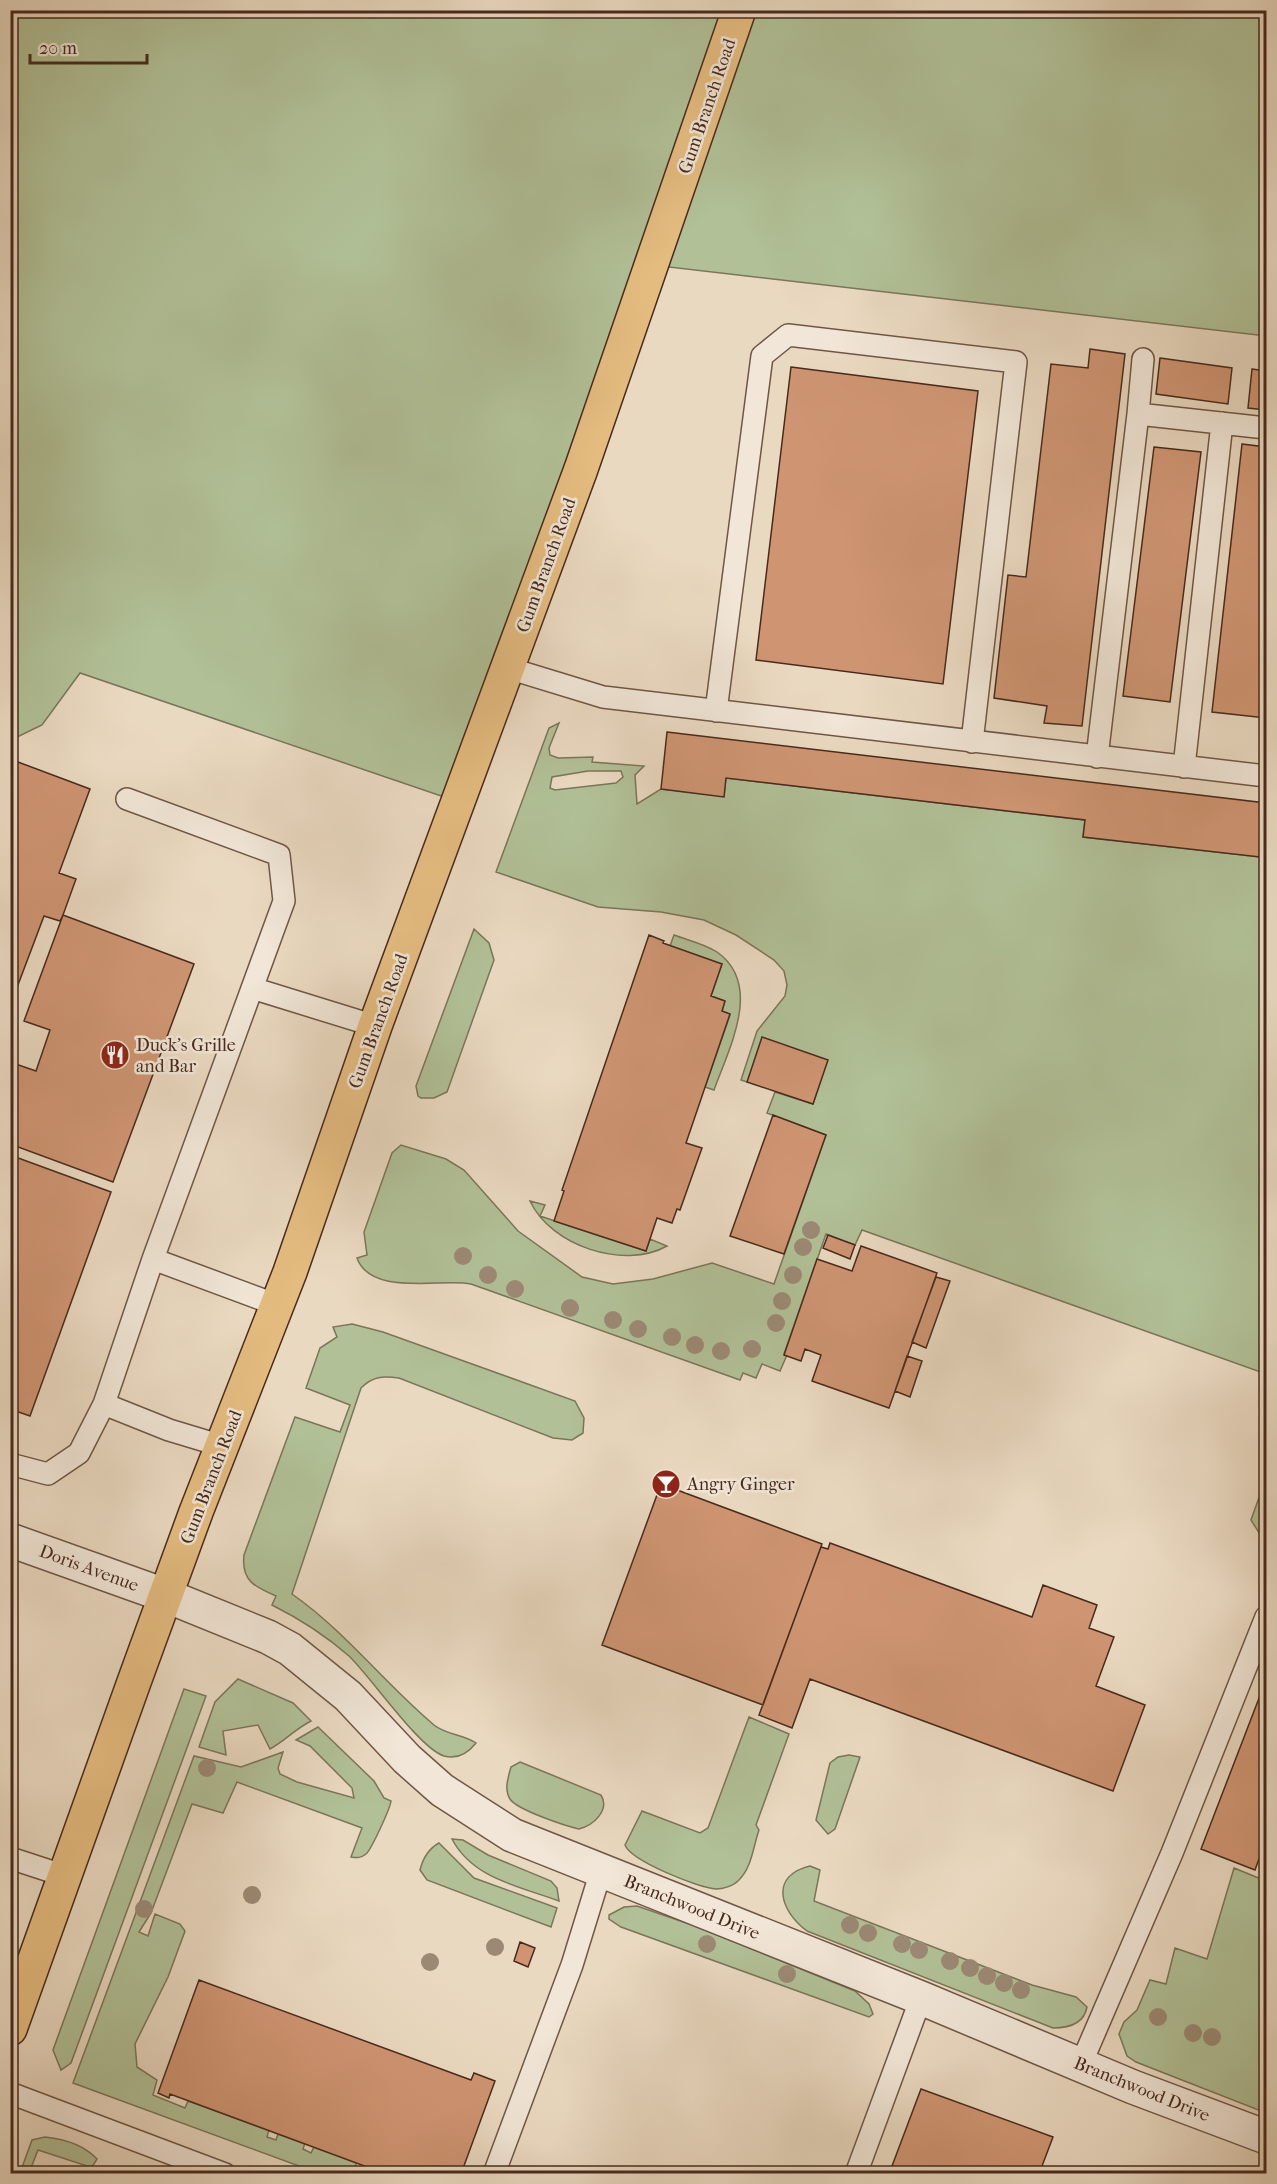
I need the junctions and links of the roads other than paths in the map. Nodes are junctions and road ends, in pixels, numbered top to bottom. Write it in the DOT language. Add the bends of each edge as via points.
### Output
graph roads {
  1 [pos="739,10"];
  2 [pos="1143,359"];
  3 [pos="1138,414"];
  4 [pos="1222,423"];
  5 [pos="1266,428"];
  6 [pos="508,668"];
  7 [pos="716,711"];
  8 [pos="972,742"];
  9 [pos="1097,757"];
  10 [pos="1184,767"];
  11 [pos="1266,776"];
  12 [pos="127,799"];
  13 [pos="252,988"];
  14 [pos="375,1026"];
  15 [pos="153,1259"];
  16 [pos="277,1305"];
  17 [pos="104,1404"];
  18 [pos="222,1446"];
  19 [pos="10,1464"];
  20 [pos="10,1540"];
  21 [pos="167,1596"];
  22 [pos="1266,1617"];
  23 [pos="10,1858"];
  24 [pos="601,1871"];
  25 [pos="65,1876"];
  26 [pos="19,1978"];
  27 [pos="921,1998"];
  28 [pos="10,2029"];
  29 [pos="1081,2064"];
  30 [pos="10,2093"];
  31 [pos="1266,2137"];
  32 [pos="225,2174"];
  33 [pos="494,2174"];
  34 [pos="856,2174"];
  1 -- 6 [label="main road, Gum Branch Road"];
  2 -- 3 [label="lane"];
  3 -- 4 [label="lane"];
  3 -- 9 [label="lane"];
  4 -- 5 [label="lane"];
  4 -- 10 [label="lane"];
  6 -- 7 [label="lane" via="603,697"];
  6 -- 14 [label="main road, Gum Branch Road"];
  7 -- 8 [label="lane"];
  7 -- 8 [label="lane" via="762,356 788,335 1016,362"];
  8 -- 9 [label="lane"];
  9 -- 10 [label="lane"];
  10 -- 11 [label="lane"];
  12 -- 13 [label="lane" via="279,855 284,901"];
  13 -- 14 [label="lane"];
  13 -- 15 [label="lane"];
  14 -- 16 [label="main road, Gum Branch Road"];
  15 -- 16 [label="lane"];
  15 -- 17 [label="lane"];
  16 -- 18 [label="main road, Gum Branch Road"];
  17 -- 18 [label="lane"];
  17 -- 19 [label="lane" via="79,1453 48,1474"];
  18 -- 21 [label="main road, Gum Branch Road"];
  20 -- 21 [label="street, Doris Avenue"];
  21 -- 24 [label="street, Branchwood Drive" via="290,1649 348,1696 442,1790 512,1835"];
  21 -- 25 [label="main road, Gum Branch Road"];
  22 -- 29 [label="lane"];
  23 -- 25 [label="lane"];
  24 -- 27 [label="street, Branchwood Drive"];
  24 -- 33 [label="lane" via="572,1965"];
  25 -- 26 [label="main road, Gum Branch Road"];
  26 -- 28 [label="main road, Gum Branch Road"];
  27 -- 29 [label="street, Branchwood Drive"];
  27 -- 34 [label="lane"];
  29 -- 31 [label="street, Branchwood Drive"];
  30 -- 32 [label="lane"];
}
